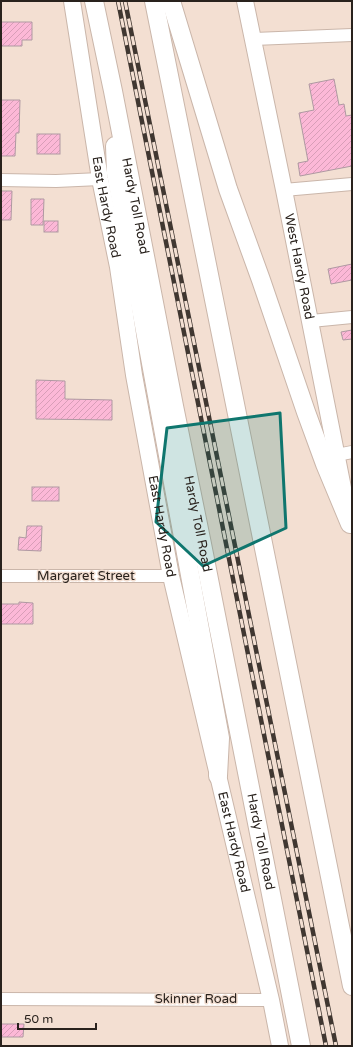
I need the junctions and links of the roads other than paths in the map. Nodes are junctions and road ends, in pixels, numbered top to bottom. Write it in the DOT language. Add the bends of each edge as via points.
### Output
graph roads {
  1 [pos="72,1"];
  2 [pos="94,1"];
  3 [pos="154,1"];
  4 [pos="171,1"];
  5 [pos="245,1"];
  6 [pos="352,35"];
  7 [pos="252,39"];
  8 [pos="113,91"];
  9 [pos="100,179"];
  10 [pos="1,180"];
  11 [pos="352,184"];
  12 [pos="284,190"];
  13 [pos="352,317"];
  14 [pos="311,321"];
  15 [pos="344,454"];
  16 [pos="351,528"];
  17 [pos="1,576"];
  18 [pos="171,576"];
  19 [pos="218,776"];
  20 [pos="352,986"];
  21 [pos="1,999"];
  22 [pos="271,1000"];
  23 [pos="280,1046"];
  24 [pos="301,1046"];
  1 -- 9 [label="main road, East Hardy Road"];
  2 -- 8 [label="highway, Hardy Toll Road"];
  3 -- 20 [label="highway"];
  4 -- 16 [label="highway" via="228,189 306,412"];
  5 -- 7 [label="main road, West Hardy Road"];
  6 -- 7 [label="street"];
  7 -- 12 [label="main road, West Hardy Road"];
  8 -- 19 [label="highway" via="116,173 220,738"];
  8 -- 24 [label="highway, Hardy Toll Road"];
  9 -- 10 [label="street"];
  9 -- 18 [label="main road, East Hardy Road" via="118,267 134,375"];
  11 -- 12 [label="street"];
  12 -- 14 [label="main road, West Hardy Road"];
  13 -- 14 [label="street"];
  14 -- 15 [label="main road, West Hardy Road"];
  15 -- 16 [label="main road, West Hardy Road"];
  17 -- 18 [label="street, Margaret Street"];
  18 -- 19 [label="main road, East Hardy Road"];
  19 -- 22 [label="main road, East Hardy Road"];
  21 -- 22 [label="street, Skinner Road"];
  22 -- 23 [label="main road, East Hardy Road"];
}
